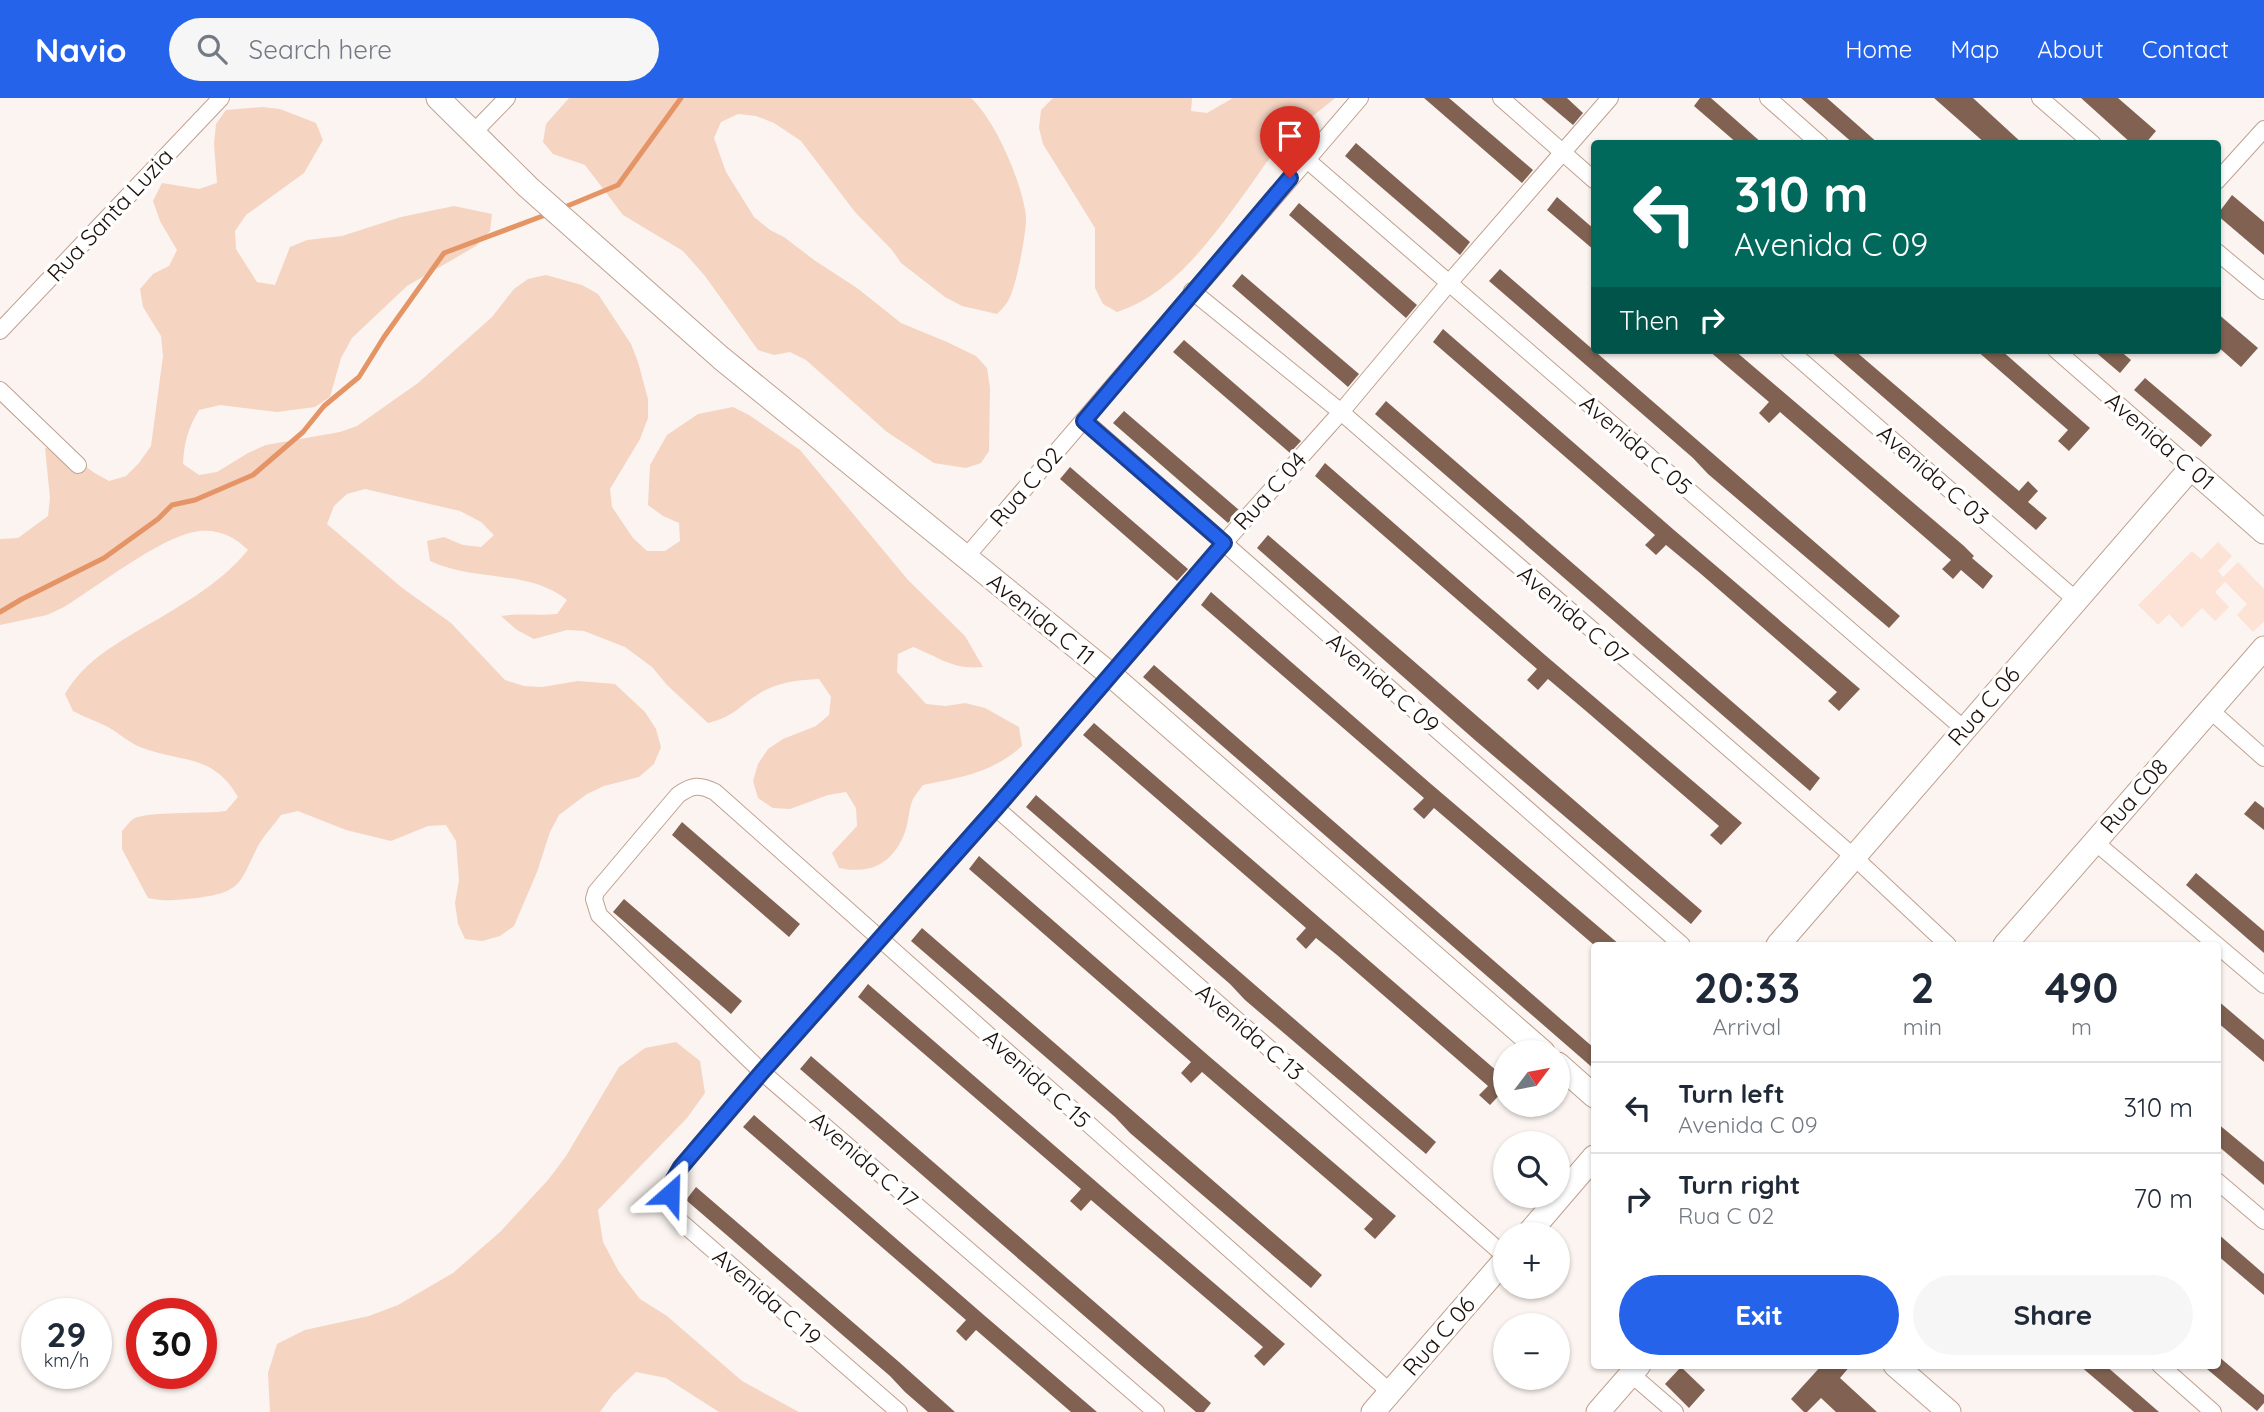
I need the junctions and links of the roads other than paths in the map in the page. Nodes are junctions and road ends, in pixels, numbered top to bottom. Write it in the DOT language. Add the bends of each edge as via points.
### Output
graph roads {
  1 [pos="220,98"];
  2 [pos="438,98"];
  3 [pos="507,98"];
  4 [pos="1360,98"];
  5 [pos="1501,98"];
  6 [pos="1610,98"];
  7 [pos="1768,98"];
  8 [pos="2040,98"];
  9 [pos="2264,128"];
  10 [pos="474,132"];
  11 [pos="1815,140"];
  12 [pos="2088,140"];
  13 [pos="1563,152"];
  14 [pos="1307,160"];
  15 [pos="2221,176"];
  16 [pos="1591,177"];
  17 [pos="2221,254"];
  18 [pos="1449,283"];
  19 [pos="2264,291"];
  20 [pos="1192,292"];
  21 [pos="0,331"];
  22 [pos="1794,354"];
  23 [pos="2061,354"];
  24 [pos="0,390"];
  25 [pos="1341,412"];
  26 [pos="1084,421"];
  27 [pos="78,465"];
  28 [pos="2191,468"];
  29 [pos="2264,531"];
  30 [pos="1224,543"];
  31 [pos="965,557"];
  32 [pos="2076,600"];
  33 [pos="2264,648"];
  34 [pos="1111,675"];
  35 [pos="2210,710"];
  36 [pos="1965,729"];
  37 [pos="2264,758"];
  38 [pos="996,808"];
  39 [pos="2095,842"];
  40 [pos="1854,858"];
  41 [pos="597,892"];
  42 [pos="879,940"];
  43 [pos="1679,942"];
  44 [pos="1781,942"];
  45 [pos="1945,942"];
  46 [pos="2008,942"];
  47 [pos="2213,942"];
  48 [pos="2221,949"];
  49 [pos="2264,985"];
  50 [pos="1529,1040"];
  51 [pos="762,1072"];
  52 [pos="1570,1075"];
  53 [pos="1591,1093"];
  54 [pos="1591,1160"];
  55 [pos="681,1167"];
  56 [pos="2221,1184"];
  57 [pos="2264,1221"];
  58 [pos="1538,1222"];
  59 [pos="1493,1247"];
  60 [pos="1493,1272"];
  61 [pos="1900,1369"];
  62 [pos="2165,1369"];
  63 [pos="1635,1370"];
  64 [pos="1390,1392"];
  65 [pos="899,1412"];
  66 [pos="1156,1412"];
  67 [pos="1373,1412"];
  68 [pos="1598,1412"];
  69 [pos="1675,1412"];
  70 [pos="1949,1412"];
  71 [pos="2213,1412"];
  1 -- 21 [label="street, Rua Santa Luzia"];
  2 -- 10 [label="street, Avenida C 11"];
  3 -- 10 [label="street"];
  4 -- 14 [label="street, Rua C 02"];
  5 -- 13 [label="street"];
  6 -- 13 [label="street, Rua C 04"];
  7 -- 11 [label="street"];
  8 -- 12 [label="street"];
  9 -- 15 [label="street"];
  10 -- 31 [label="street, Avenida C 11" via="528,187 721,358"];
  13 -- 16 [label="street"];
  13 -- 18 [label="street, Rua C 04"];
  14 -- 18 [label="street, Avenida C 05"];
  14 -- 20 [label="street, Rua C 02"];
  17 -- 19 [label="street"];
  18 -- 25 [label="street, Rua C 04"];
  18 -- 36 [label="street, Avenida C 05"];
  20 -- 25 [label="street, Avenida C 07"];
  20 -- 26 [label="street, Rua C 02"];
  22 -- 32 [label="street, Avenida C 03"];
  23 -- 28 [label="street, Avenida C 01"];
  24 -- 27 [label="street"];
  25 -- 30 [label="street, Rua C 04"];
  25 -- 40 [label="street, Avenida C 07"];
  26 -- 30 [label="street, Avenida C 09"];
  26 -- 31 [label="street, Rua C 02"];
  28 -- 29 [label="street, Avenida C 01"];
  28 -- 32 [label="street, Rua C 06"];
  30 -- 34 [label="street, Rua C 04"];
  30 -- 43 [label="street, Avenida C 09"];
  31 -- 34 [label="street, Avenida C 11"];
  32 -- 36 [label="street, Rua C 06"];
  33 -- 35 [label="street, Rua C08"];
  34 -- 38 [label="street, Rua C 04"];
  34 -- 50 [label="street, Avenida C 11"];
  35 -- 37 [label="street"];
  35 -- 39 [label="street, Rua C08"];
  36 -- 40 [label="street, Rua C 06"];
  38 -- 42 [label="street, Rua C 04"];
  38 -- 59 [label="street, Avenida C 13"];
  39 -- 46 [label="street, Rua C08"];
  39 -- 47 [label="street"];
  40 -- 44 [label="street, Rua C 06"];
  40 -- 45 [label="street, Avenida C 07"];
  41 -- 42 [label="street, Avenida C 15" via="678,795 701,785 715,792"];
  41 -- 51 [label="street, Avenida C 17" via="594,899 599,915"];
  42 -- 51 [label="street, Rua C 04"];
  42 -- 64 [label="street, Avenida C 15"];
  48 -- 49 [label="street"];
  51 -- 55 [label="street, Rua C 04"];
  51 -- 66 [label="street, Avenida C 17"];
  52 -- 53 [label="street"];
  54 -- 58 [label="street"];
  55 -- 65 [label="street, Avenida C 19" via="670,1186 673,1209 681,1222"];
  56 -- 57 [label="street"];
  60 -- 64 [label="street, Rua C 06"];
  61 -- 70 [label="street"];
  62 -- 71 [label="street"];
  63 -- 68 [label="street"];
  63 -- 69 [label="street"];
  64 -- 67 [label="street, Rua C 06"];
}
